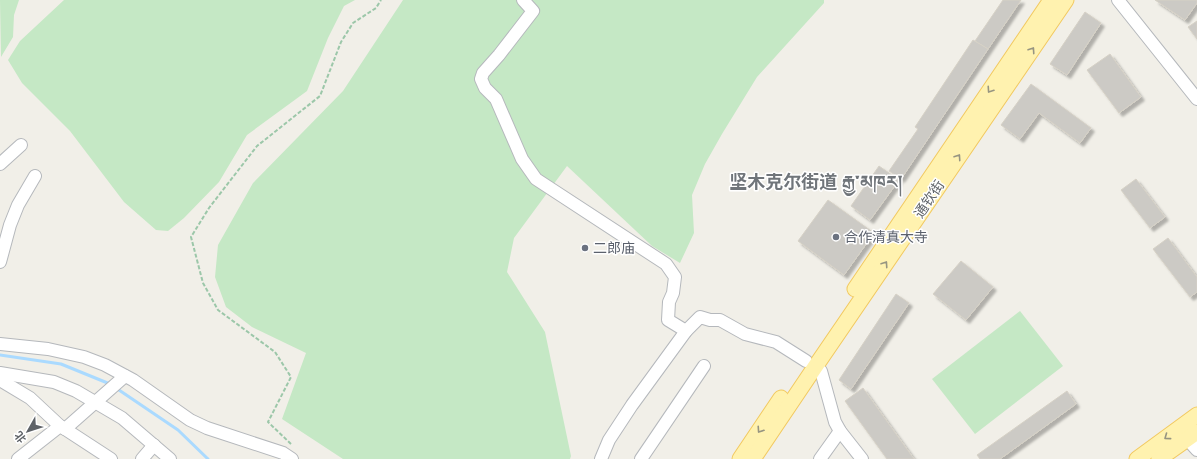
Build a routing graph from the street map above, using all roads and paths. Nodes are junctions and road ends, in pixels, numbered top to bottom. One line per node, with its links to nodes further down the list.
1 (381, 0): 24 (path)
2 (523, 0): 11 (street)
3 (1051, 0): 13 (main road, one-way to 13)
4 (1066, 0): 13 (main road, 通钦街, one-way to 4)
5 (1118, 0): 6 (street)
6 (1197, 99)
7 (21, 145): 8 (street)
8 (0, 164)
9 (35, 176): 10 (street)
10 (0, 262)
11 (686, 332): 13 (street); 30 (street)
12 (0, 344): 16 (street)
13 (810, 364): 21 (street); 32 (main road, one-way to 32); 33 (main road, 通钦街)
14 (704, 366): 31 (street)
15 (0, 373): 18 (street)
16 (124, 378): 18 (street); 29 (street)
17 (0, 380): 20 (street)
18 (99, 399): 20 (street); 23 (street)
19 (1197, 416): 36 (main road, one-way to 36)
20 (62, 427): 25 (street); 26 (street)
21 (840, 431): 34 (street); 35 (street)
22 (1194, 440): 37 (main road)
23 (154, 445): 27 (street); 28 (street)
24 (293, 446)
25 (18, 459)
26 (111, 459)
27 (142, 459)
28 (170, 459)
29 (292, 459)
30 (601, 459)
31 (641, 459)
32 (740, 459)
33 (753, 459)
34 (820, 459)
35 (862, 459)
36 (1137, 459)
37 (1159, 459)

